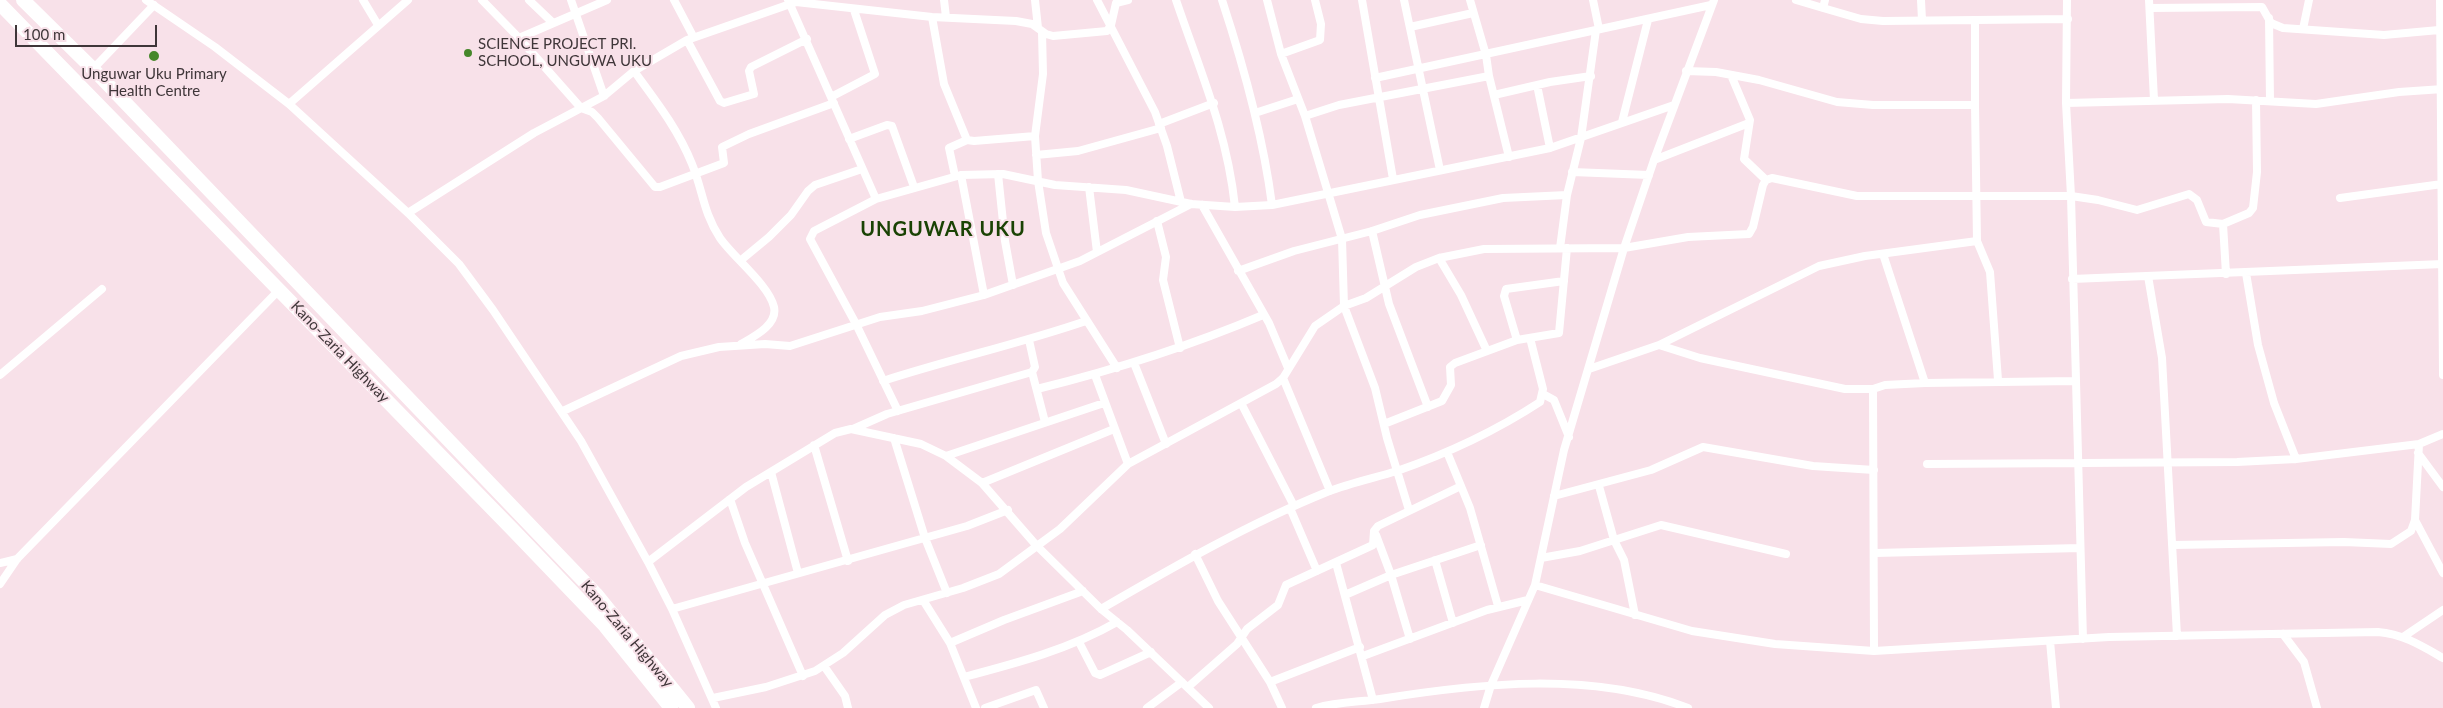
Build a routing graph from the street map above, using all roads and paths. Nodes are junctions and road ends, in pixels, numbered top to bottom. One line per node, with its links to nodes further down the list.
1 (23, 0): 58 (highway, Kano-Zaria Highway)
2 (146, 0): 33 (street)
3 (363, 0): 46 (street)
4 (408, 0): 46 (street)
5 (482, 0): 53 (street)
6 (529, 0): 45 (street)
7 (571, 0): 37 (street)
8 (607, 0): 37 (street)
9 (674, 0): 54 (street)
10 (944, 0): 40 (street)
11 (1035, 0): 50 (street)
12 (1098, 0): 47 (street)
13 (1128, 0): 29 (street)
14 (1176, 0): 77 (street)
15 (1222, 0): 83 (street)
16 (1267, 0): 56 (street)
17 (1315, 0): 56 (street)
18 (1362, 0): 65 (street)
19 (1404, 0): 48 (street)
20 (1470, 0): 36 (street)
21 (1593, 0): 51 (street)
22 (1796, 0): 34 (street)
23 (1825, 0): 34 (street)
24 (1920, 0): 43 (street)
25 (2067, 0): 41 (street)
26 (2309, 0): 49 (street)
27 (2440, 0): 52 (street)
28 (793, 1): 35 (street); 54 (street); 55 (street)
29 (1115, 2): 47 (street)
30 (1712, 3): 42 (street); 61 (street)
31 (0, 4): 143 (highway, Kano-Zaria Highway)
32 (2150, 4): 39 (street); 74 (street)
33 (154, 5): 58 (street); 79 (street)
34 (1823, 8): 43 (street)
35 (854, 10): 38 (street); 73 (street)
36 (1473, 13): 48 (street); 57 (street)
37 (576, 14): 45 (street); 70 (street)
38 (932, 17): 40 (street); 91 (street)
39 (2269, 17): 49 (street); 76 (street)
40 (946, 18): 50 (street)
41 (2068, 18): 44 (street); 78 (street)
42 (1648, 20): 51 (street); 85 (street)
43 (1922, 20): 44 (street)
44 (1975, 21): 81 (street)
45 (552, 22): 53 (street)
46 (378, 25): 79 (street)
47 (1111, 26): 50 (street); 87 (street)
48 (1410, 27): 59 (street)
49 (2303, 29): 52 (street)
50 (1040, 30): 88 (street)
51 (1598, 30): 57 (street); 64 (street)
52 (2439, 30): 67 (street)
53 (519, 38): 82 (street)
54 (690, 38): 55 (street); 60 (street)
55 (806, 39): 73 (street)
56 (1281, 54): 72 (street)
57 (1486, 55): 59 (street); 63 (street)
58 (93, 69): 269 (highway, Kano-Zaria Highway)
59 (1419, 69): 65 (street); 68 (street)
60 (634, 71): 70 (street); 100 (street)
61 (1686, 71): 62 (street); 80 (street)
62 (1730, 75): 81 (street); 86 (street)
63 (1489, 76): 68 (street); 69 (street)
64 (1591, 76): 66 (street); 89 (street)
65 (1375, 78): 71 (street)
66 (1537, 85): 69 (street); 92 (street)
67 (2441, 89): 76 (street); 106 (street)
68 (1423, 90): 71 (street); 97 (street)
69 (1494, 95): 94 (street)
70 (604, 96): 82 (street)
71 (1378, 97): 84 (street); 103 (street)
72 (1298, 99): 83 (street); 84 (street)
73 (833, 100): 90 (street); 100 (street)
74 (2154, 100): 75 (street); 78 (street)
75 (2256, 100): 76 (street); 122 (street)
76 (2270, 101)
77 (1214, 103): 87 (street); 119 (street)
78 (2066, 103): 112 (street)
79 (289, 104): 120 (street)
80 (1674, 105): 85 (street); 95 (street)
81 (1975, 105): 111 (street)
82 (581, 108): 100 (street); 120 (street)
83 (1255, 113): 117 (street)
84 (1305, 116): 109 (street)
85 (1622, 122): 89 (street)
86 (1750, 124): 95 (street); 104 (street)
87 (1160, 126): 93 (street); 115 (street)
88 (1036, 136): 91 (street); 93 (street)
89 (1581, 138): 92 (street); 98 (street)
90 (849, 139): 96 (street); 107 (street)
91 (967, 140): 101 (street)
92 (1550, 148): 94 (street)
93 (1036, 155): 105 (street)
94 (1510, 156): 97 (street)
95 (1654, 160): 102 (street)
96 (862, 169): 114 (street); 131 (street)
97 (1440, 170): 103 (street)
98 (1572, 172): 102 (street); 110 (street)
99 (998, 174): 101 (street); 105 (street); 140 (street)
100 (695, 175): 131 (street)
101 (958, 175): 107 (street); 144 (street)
102 (1649, 175): 127 (street)
103 (1393, 179): 109 (street)
104 (1766, 180): 111 (street); 127 (street)
105 (1038, 181): 108 (street); 133 (street)
106 (2442, 184): 113 (street); 132 (street)
107 (914, 187): 114 (street)
108 (1089, 187): 115 (street); 128 (street)
109 (1330, 194): 117 (street); 124 (street)
110 (1567, 195): 123 (street); 126 (street)
111 (1978, 196): 112 (street); 125 (street)
112 (2071, 196): 122 (street); 138 (street)
113 (2340, 198)
114 (876, 199): 148 (street)
115 (1181, 202): 116 (street)
116 (1191, 204): 118 (street); 121 (street)
117 (1272, 204): 119 (street)
118 (1202, 205): 119 (street); 134 (street)
119 (1236, 207)
120 (408, 213): 175 (street)
121 (1157, 221): 128 (street); 154 (street)
122 (2223, 224): 136 (street)
123 (1372, 231): 124 (street); 141 (street)
124 (1342, 239): 134 (street); 145 (street)
125 (1978, 241): 129 (street); 165 (street)
126 (1563, 248): 127 (street); 130 (street); 139 (street)
127 (1624, 248): 159 (street)
128 (1097, 252): 133 (street)
129 (1884, 254): 152 (street); 168 (street)
130 (1439, 258): 141 (street); 155 (street)
131 (740, 260): 153 (street)
132 (2442, 264): 135 (street); 163 (street)
133 (1056, 268): 140 (street); 147 (street)
134 (1238, 271): 146 (street)
135 (2246, 273): 136 (street); 190 (street)
136 (2226, 274): 137 (street)
137 (2148, 276): 138 (street); 191 (street)
138 (2072, 279): 167 (street)
139 (1564, 281): 149 (street); 151 (street)
140 (1013, 285): 144 (street)
141 (1385, 288): 145 (street); 174 (street)
142 (102, 289): 161 (street)
143 (279, 290): 220 (street); 268 (highway, Kano-Zaria Highway)
144 (984, 296): 148 (street)
145 (1344, 306): 158 (street); 178 (street)
146 (1264, 315): 154 (street); 158 (street)
147 (1086, 321): 150 (street); 157 (street)
148 (856, 324): 153 (street); 166 (street)
149 (1530, 338): 151 (street); 171 (street)
150 (1029, 340): 160 (street); 166 (street)
151 (1517, 340): 155 (street)
152 (1659, 345): 159 (street); 170 (street)
153 (738, 346): 175 (street)
154 (1180, 348): 156 (street)
155 (1487, 352): 174 (street)
156 (1134, 363): 157 (street); 184 (street)
157 (1117, 368): 162 (street)
158 (1288, 368): 164 (street)
159 (1589, 369): 182 (street)
160 (1032, 372): 169 (street); 176 (street)
161 (0, 375)
162 (1095, 375): 169 (street); 172 (street)
163 (2443, 375)
164 (1283, 378): 173 (street); 202 (street)
165 (1998, 380): 167 (street); 168 (street)
166 (883, 381): 176 (street)
167 (2075, 381): 192 (street)
168 (1925, 383): 170 (street)
169 (1036, 389): 177 (street)
170 (1873, 389): 195 (street)
171 (1543, 394): 182 (street); 187 (street)
172 (1104, 403): 177 (street); 179 (street)
173 (1241, 403): 184 (street); 205 (street)
174 (1428, 407): 178 (street)
175 (563, 411): 223 (street)
176 (898, 411): 180 (street)
177 (1045, 422): 189 (street)
178 (1384, 424): 196 (street)
179 (1114, 428): 193 (street); 198 (street)
180 (851, 429): 183 (street); 186 (street)
181 (2443, 434): 185 (street)
182 (1568, 437): 203 (street)
183 (894, 438): 189 (street); 210 (street)
184 (1166, 444): 193 (street)
185 (2419, 444): 188 (street); 190 (street)
186 (814, 445): 197 (street); 222 (street)
187 (1447, 452): 196 (street); 199 (street)
188 (2418, 453): 201 (street); 208 (street)
189 (946, 456): 198 (street)
190 (2296, 459): 191 (street)
191 (2168, 461): 192 (street); 212 (street)
192 (2077, 463): 194 (street); 215 (street)
193 (1128, 464): 213 (street)
194 (1927, 464)
195 (1874, 470): 200 (street); 216 (street)
196 (1396, 471): 202 (street); 207 (street)
197 (771, 472): 204 (street); 227 (street)
198 (982, 483): 206 (street)
199 (1461, 486): 207 (street); 214 (street)
200 (1599, 486): 203 (street); 211 (street)
201 (2443, 487)
202 (1330, 491): 205 (street)
203 (1554, 496): 219 (street)
204 (730, 499): 223 (street); 230 (street)
205 (1292, 507): 217 (street); 226 (street)
206 (1008, 510): 210 (street); 213 (street)
207 (1409, 510): 209 (street)
208 (2415, 520): 212 (street); 228 (street)
209 (1374, 531): 225 (street); 229 (street)
210 (926, 538): 222 (street); 234 (street)
211 (1614, 540): 218 (street); 219 (street); 242 (street)
212 (2172, 544): 247 (street)
213 (1036, 545): 233 (street); 234 (street)
214 (1481, 546): 221 (street); 238 (street)
215 (2080, 548): 216 (street); 250 (street)
216 (1875, 553): 255 (street)
217 (1194, 554): 240 (street); 246 (street)
218 (1786, 554)
219 (1541, 558): 232 (street)
220 (17, 559): 224 (street); 231 (street)
221 (1435, 560): 229 (street); 244 (street)
222 (848, 561): 227 (street)
223 (648, 562): 239 (street)
224 (0, 563)
225 (1336, 563): 226 (street); 235 (street)
226 (1317, 571): 246 (street)
227 (798, 573): 230 (street)
228 (2443, 573)
229 (1391, 575): 235 (street); 249 (street)
230 (764, 582): 239 (street); 260 (street)
231 (0, 584)
232 (1535, 585): 237 (street); 242 (street)
233 (1083, 591): 240 (street); 253 (street)
234 (947, 593): 236 (street)
235 (1345, 596): 254 (street)
236 (922, 600): 253 (street); 259 (street)
237 (1528, 600): 238 (street); 263 (street)
238 (1498, 606): 244 (street)
239 (672, 610): 265 (street)
240 (1102, 610): 243 (street)
241 (2443, 610): 248 (street)
242 (1635, 615): 255 (street)
243 (1117, 622): 252 (street); 256 (street)
244 (1453, 623): 249 (street)
245 (2283, 634): 247 (street); 248 (street); 283 (street)
246 (1242, 636): 262 (street); 264 (street)
247 (2176, 636): 250 (street)
248 (2403, 637): 258 (street)
249 (1410, 639): 257 (street)
250 (2083, 639): 251 (street)
251 (2050, 641): 255 (street); 282 (street)
252 (1079, 642): 256 (street); 261 (street)
253 (950, 643): 261 (street)
254 (1360, 647): 257 (street); 262 (street)
255 (1874, 651)
256 (1151, 652): 264 (street)
257 (1363, 656): 267 (street)
258 (2443, 658)
259 (824, 666): 260 (street); 271 (street)
260 (803, 676): 265 (street)
261 (964, 676): 272 (street)
262 (1270, 682): 277 (street)
263 (1491, 684): 266 (street); 267 (street); 279 (street)
264 (1185, 685): 275 (street); 276 (street)
265 (713, 698): 270 (street)
266 (1664, 698): 280 (street); 281 (street)
267 (1373, 700): 278 (street)
268 (671, 708)
269 (688, 708)
270 (716, 708)
271 (848, 708)
272 (976, 708)
273 (985, 708): 274 (street)
274 (1044, 708)
275 (1147, 708)
276 (1209, 708)
277 (1282, 708)
278 (1319, 708)
279 (1484, 708)
280 (1664, 708)
281 (1688, 708)
282 (2056, 708)
283 (2317, 708)

